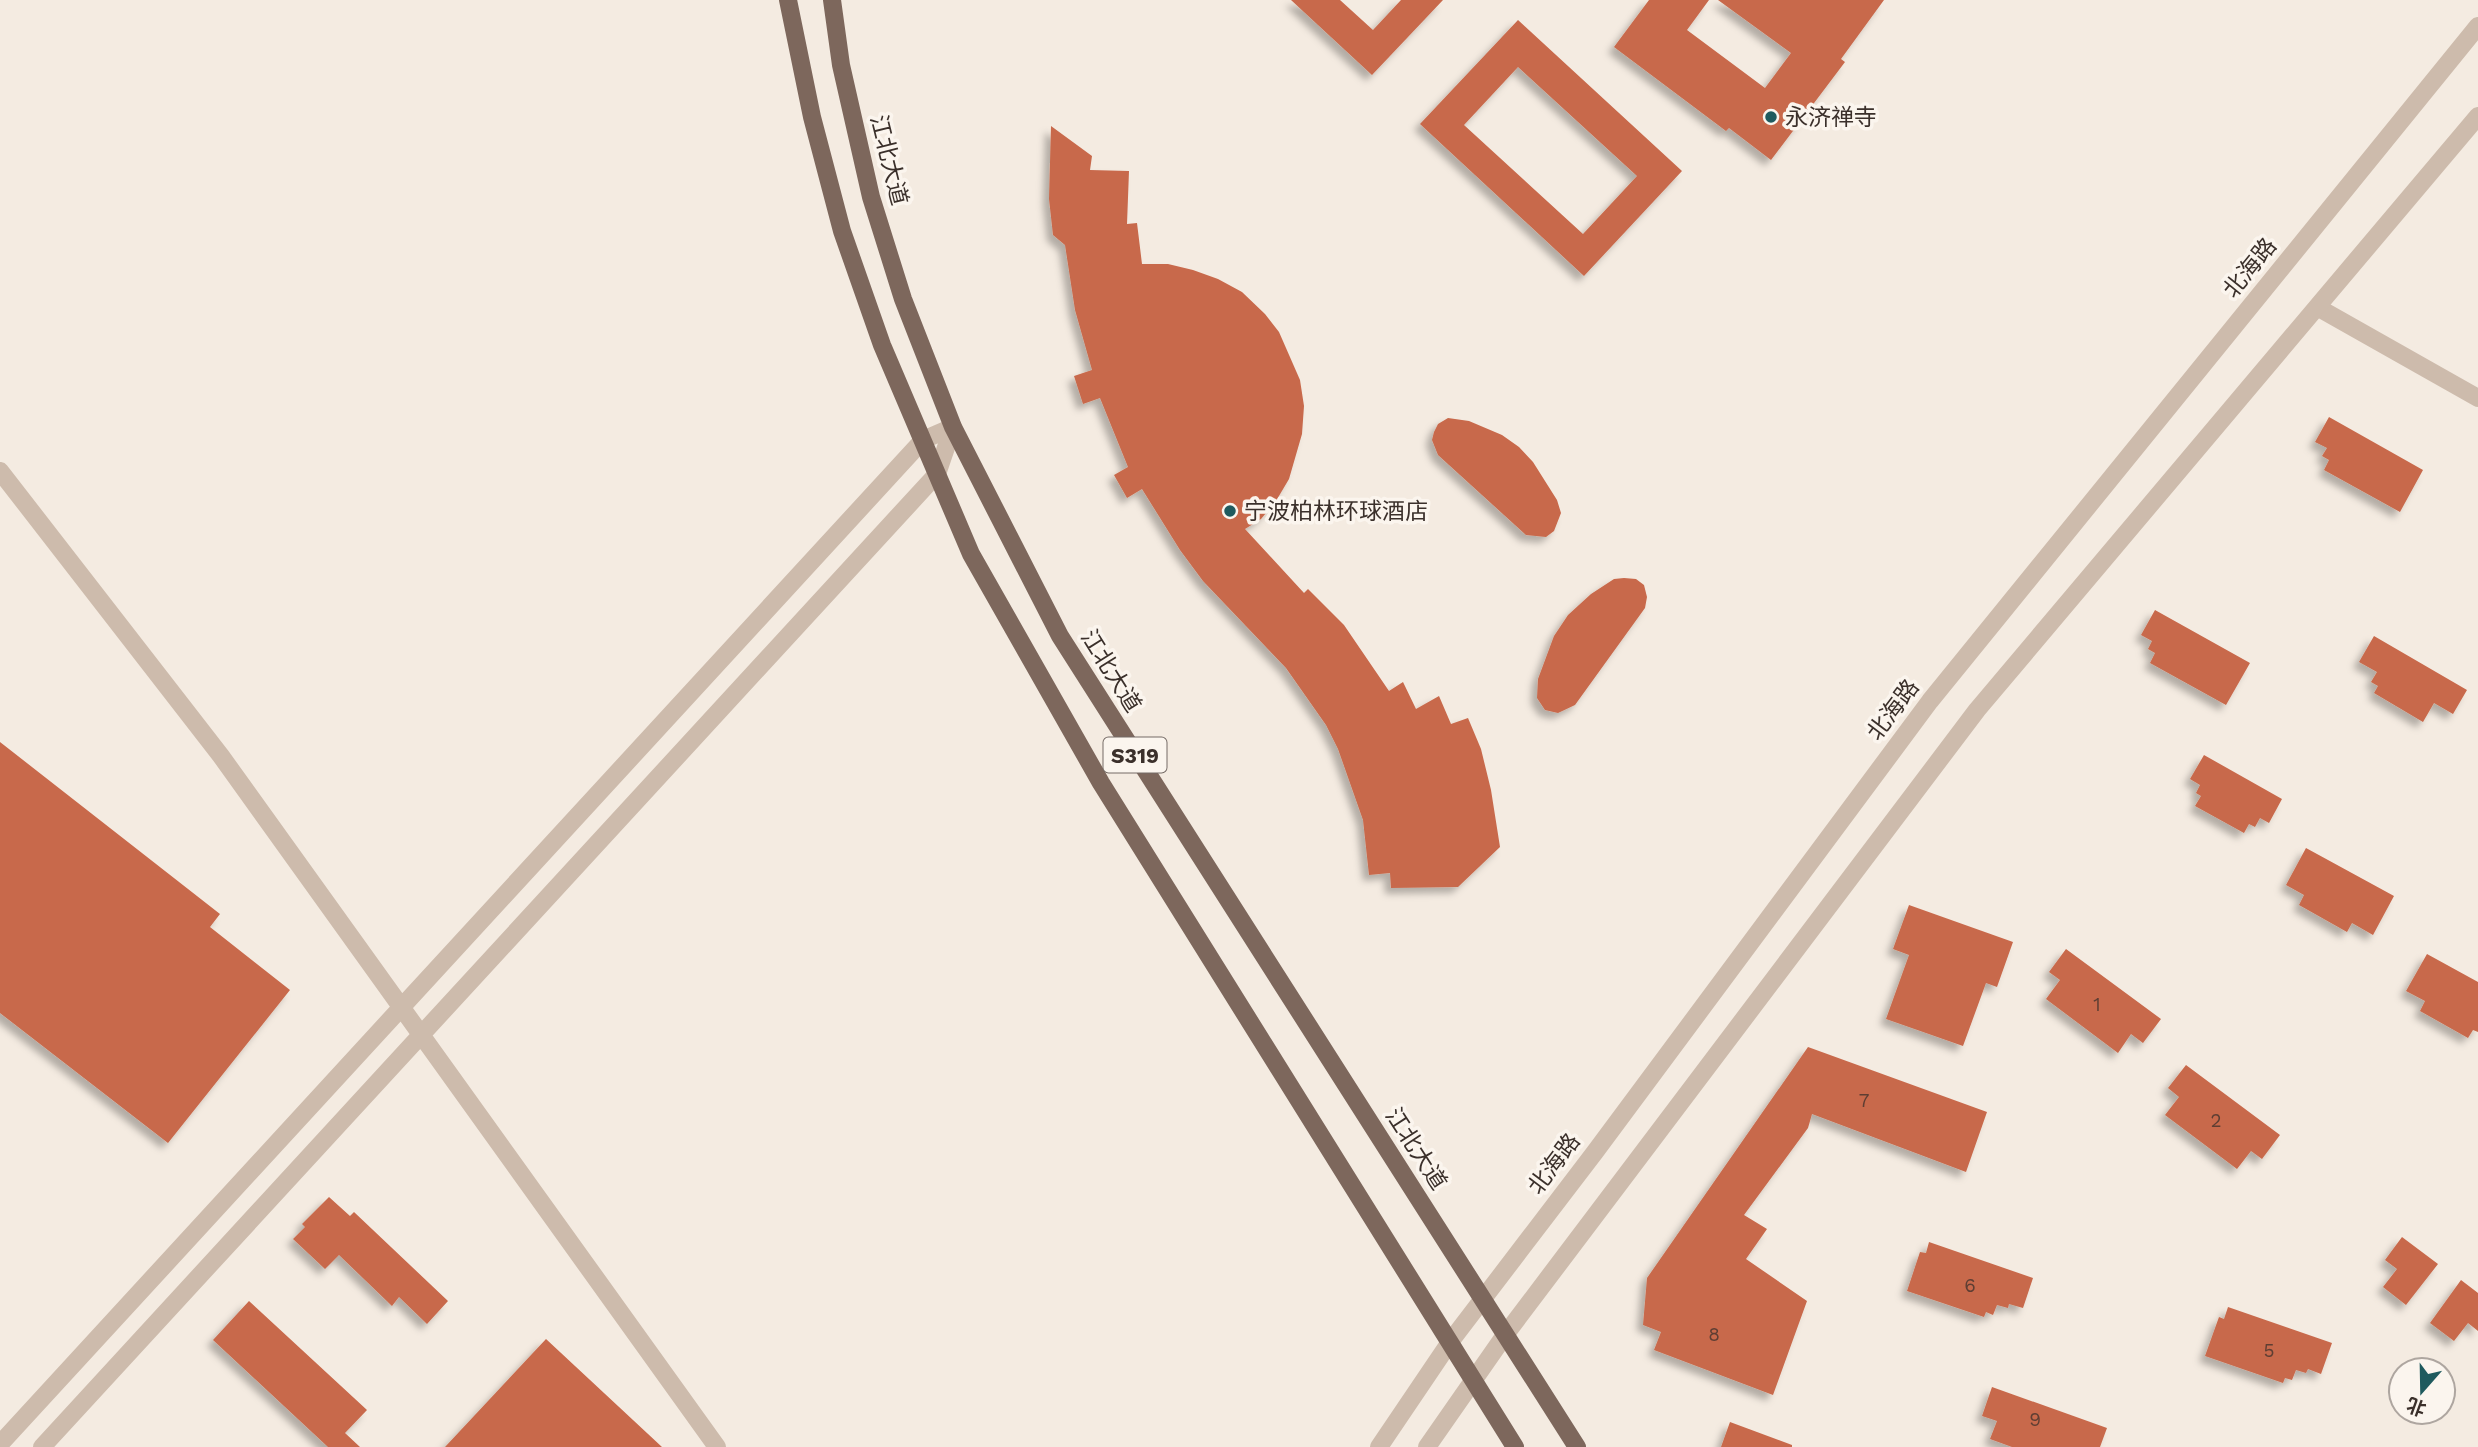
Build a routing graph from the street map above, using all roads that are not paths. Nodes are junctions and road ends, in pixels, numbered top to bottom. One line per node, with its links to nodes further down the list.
1 (789, 0): 8 (main road, S319)
2 (832, 0): 7 (main road, 江北大道 / S319)
3 (2478, 26): 13 (street, 北海路)
4 (2478, 116): 14 (street)
5 (2323, 311): 6 (street)
6 (2478, 398)
7 (953, 427): 8 (street); 10 (street); 13 (main road, 江北大道 / S319)
8 (923, 440): 10 (main road, S319); 11 (street)
9 (0, 471): 11 (street)
10 (937, 474): 12 (street); 15 (main road, S319)
11 (401, 1008): 12 (street); 17 (street)
12 (421, 1035): 18 (street); 19 (street)
13 (1482, 1299): 14 (main road, 江北大道 / S319); 15 (street, 北海路)
14 (1505, 1335): 16 (street); 23 (main road, 江北大道 / S319)
15 (1450, 1342): 16 (main road, S319); 20 (street, 北海路)
16 (1473, 1379): 21 (street); 22 (main road, S319)
17 (0, 1444)
18 (42, 1447)
19 (717, 1447)
20 (1379, 1447)
21 (1427, 1447)
22 (1515, 1447)
23 (1577, 1447)

